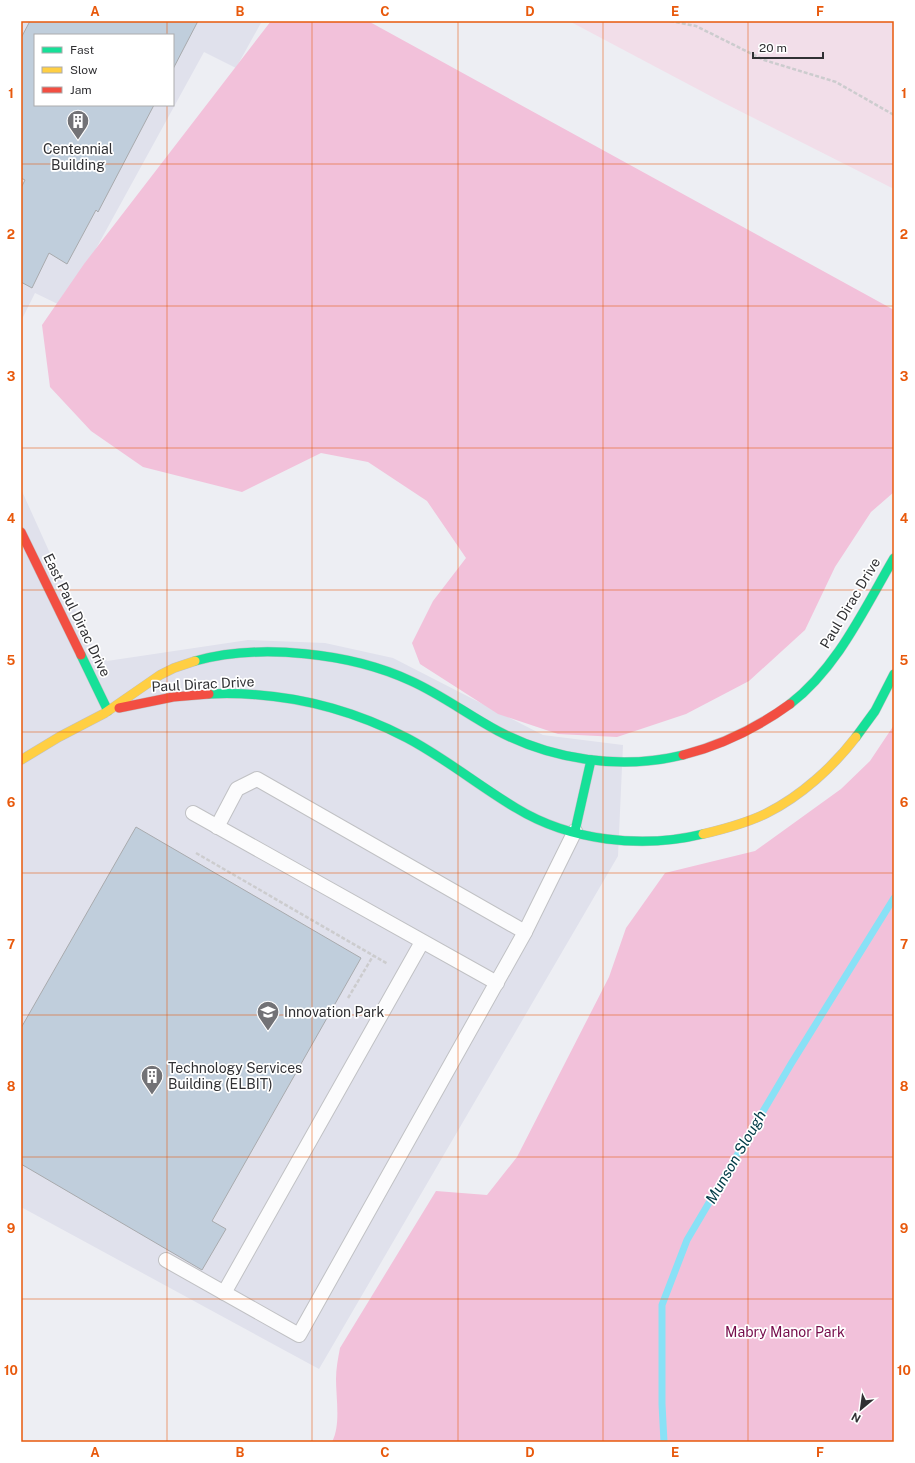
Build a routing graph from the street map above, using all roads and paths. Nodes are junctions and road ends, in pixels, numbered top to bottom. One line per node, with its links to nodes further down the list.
1 (670, 21): 2 (path)
2 (894, 115)
3 (21, 532): 6 (street, East Paul Dirac Drive)
4 (894, 558): 8 (street, Paul Dirac Drive)
5 (894, 674): 11 (street, Paul Dirac Drive)
6 (108, 711): 7 (street); 8 (street, Paul Dirac Drive); 11 (street, Paul Dirac Drive)
7 (21, 760)
8 (591, 760): 11 (street)
9 (193, 813): 10 (lane)
10 (217, 827): 13 (lane); 14 (lane)
11 (575, 832): 13 (lane)
12 (196, 853): 15 (path)
13 (525, 932): 17 (lane)
14 (422, 942): 16 (lane); 17 (lane)
15 (373, 956): 16 (path); 18 (path)
16 (404, 973): 20 (lane)
17 (497, 983): 20 (lane)
18 (348, 998)
19 (166, 1260): 20 (lane)
20 (224, 1293)

